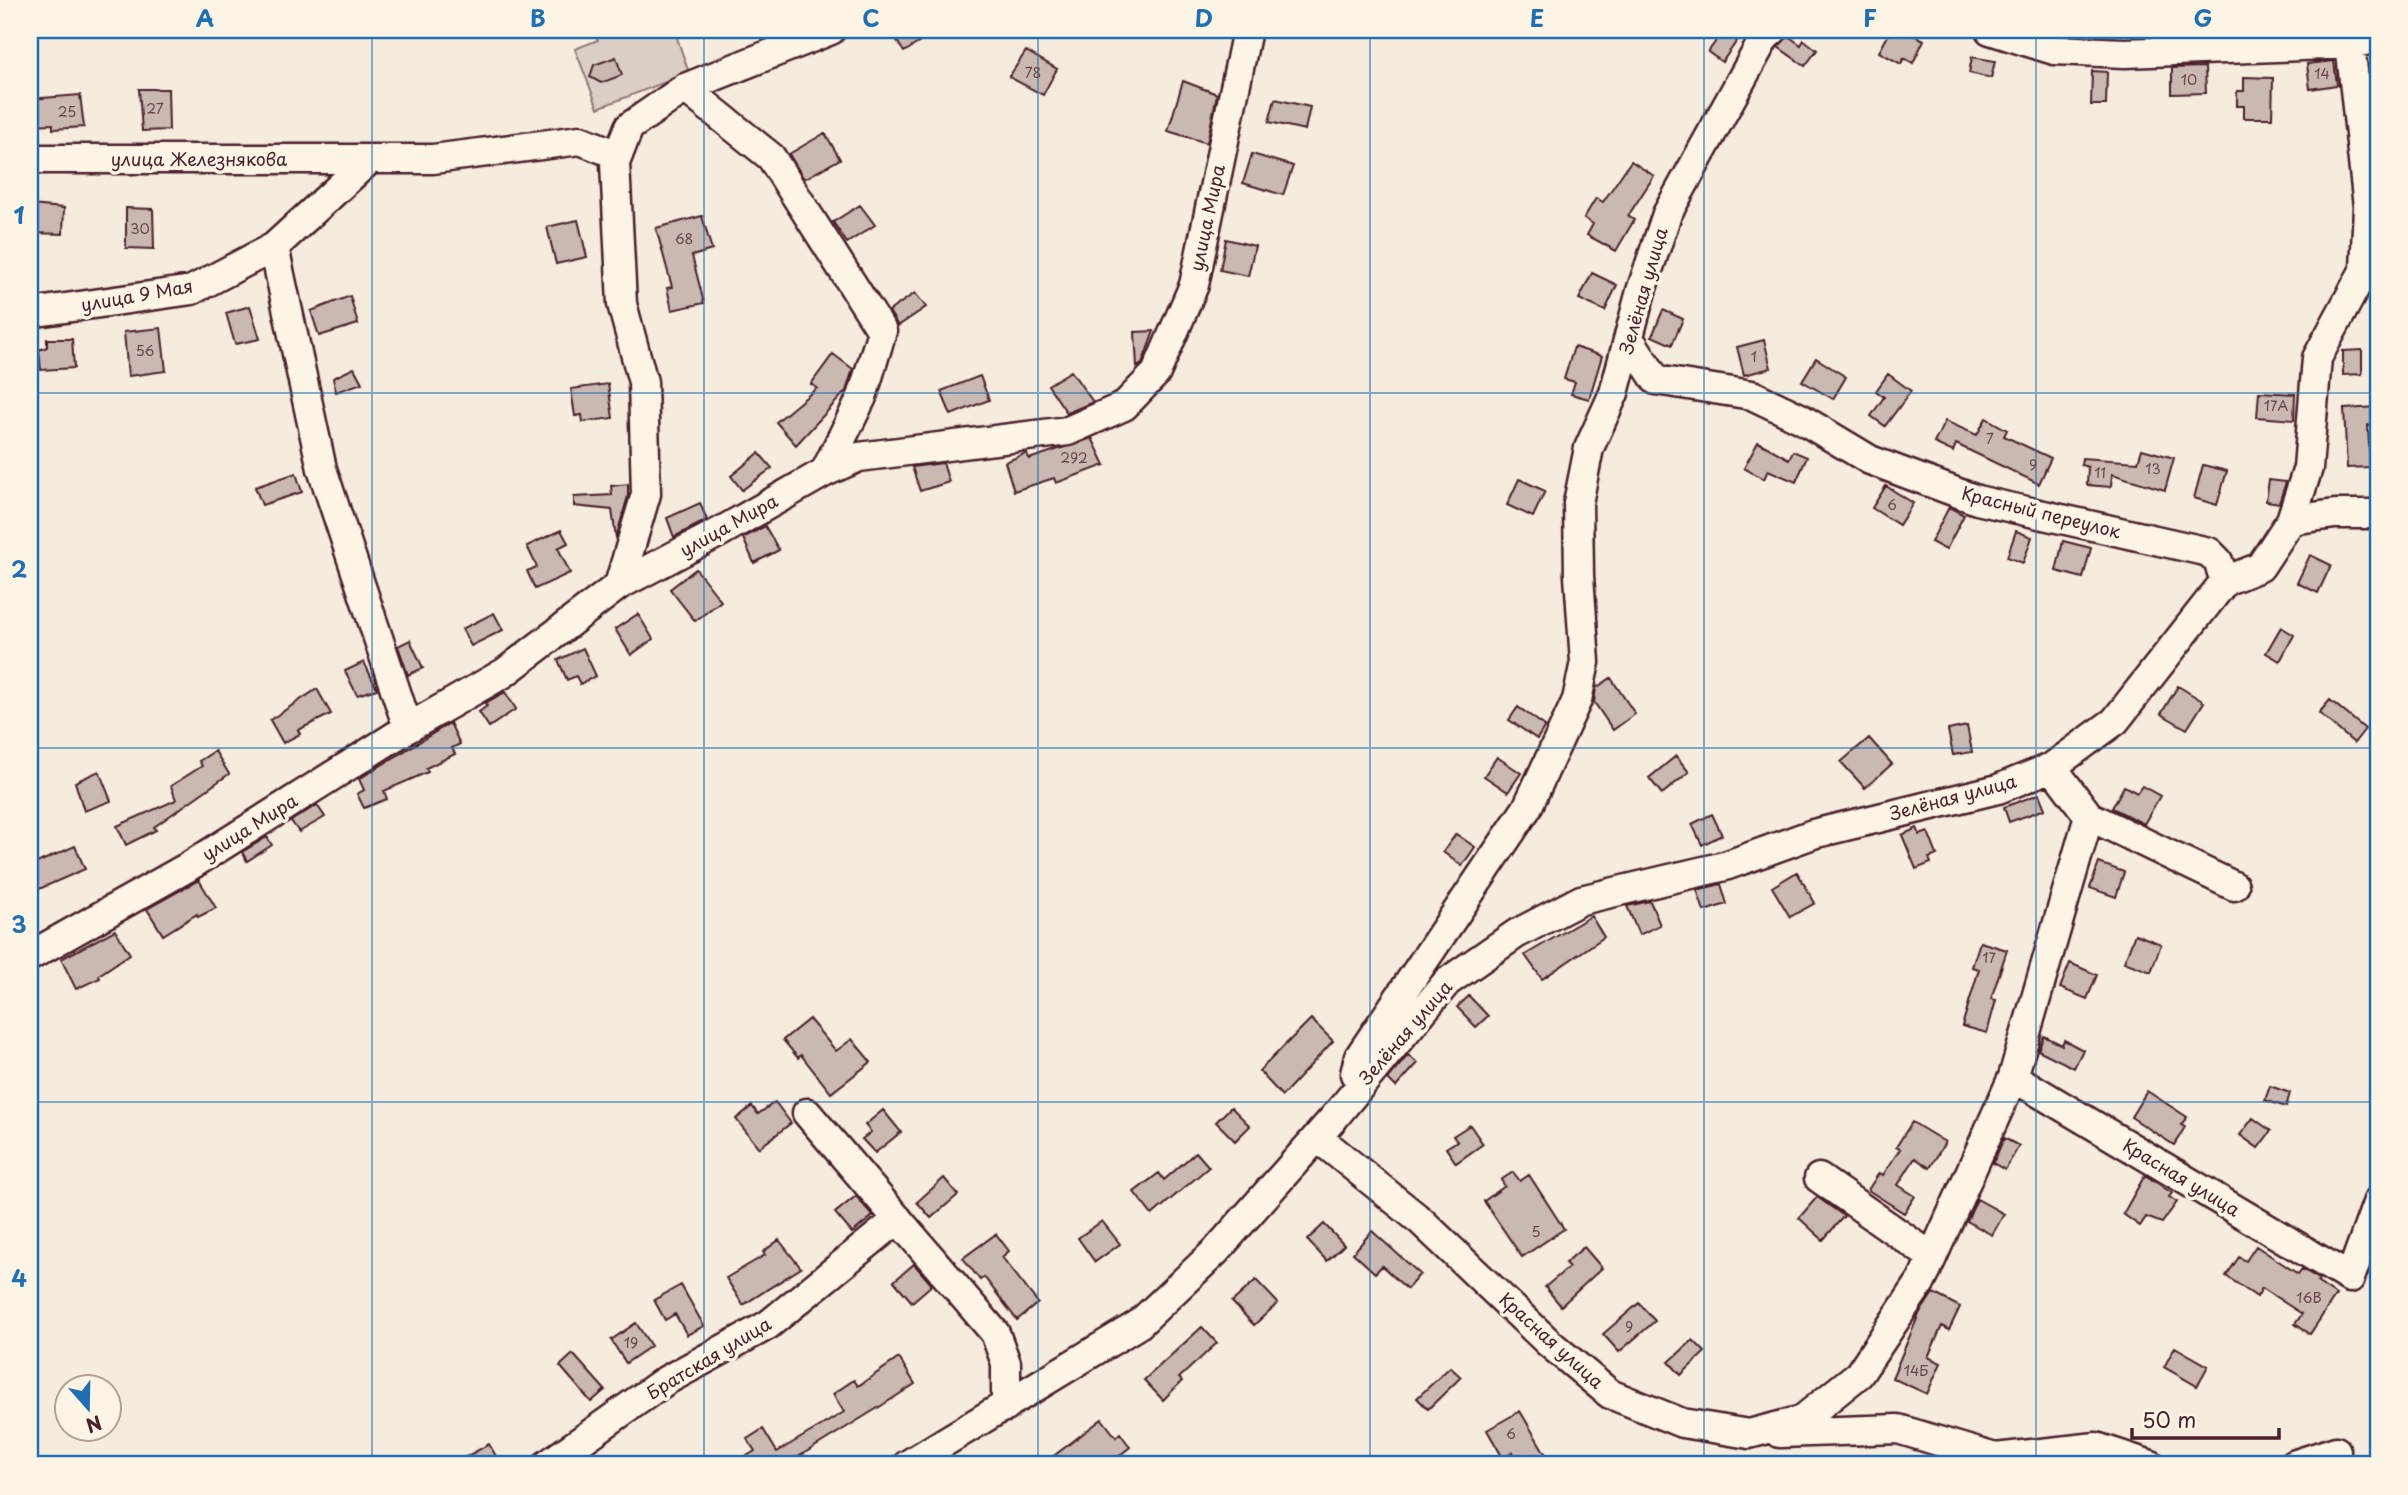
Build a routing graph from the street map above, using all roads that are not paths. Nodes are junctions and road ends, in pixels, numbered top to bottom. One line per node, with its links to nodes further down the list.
1 (831, 30): 6 (street)
2 (1247, 30): 15 (street, улица Мира)
3 (1773, 30): 12 (street, Зелёная улица)
4 (1990, 30): 5 (street)
5 (2365, 38): 17 (street)
6 (685, 88): 8 (street); 15 (street)
7 (30, 159): 9 (street, улица Железнякова)
8 (616, 159): 9 (street, улица Железнякова); 19 (street)
9 (369, 160): 10 (street, улица 9 Мая)
10 (274, 247): 11 (street, улица 9 Мая); 20 (street)
11 (30, 313)
12 (1630, 340): 13 (street); 14 (street, Зелёная улица)
13 (1656, 380): 14 (street); 18 (street, Красный переулок)
14 (1614, 393): 26 (street, Зелёная улица)
15 (825, 472): 19 (street, улица Мира)
16 (2378, 514): 17 (street)
17 (2291, 520): 18 (street)
18 (2225, 581): 21 (street, Зелёная улица)
19 (619, 585): 20 (street, улица Мира)
20 (408, 728): 24 (street, улица Мира)
21 (2052, 767): 22 (street); 26 (street, Зелёная улица)
22 (2089, 816): 23 (street); 25 (street, Красная улица)
23 (2234, 886)
24 (30, 956)
25 (2013, 1077): 30 (street, Красная улица); 32 (street, Красная улица)
26 (1350, 1097): 28 (street, Зелёная улица)
27 (807, 1113): 31 (street)
28 (1317, 1137): 33 (street, Зелёная улица); 34 (street, Красная улица)
29 (1819, 1178): 32 (street)
30 (2378, 1201)
31 (898, 1219): 33 (street); 37 (street, Братская улица)
32 (1932, 1257): 34 (street, Красная улица)
33 (1006, 1407): 36 (street, Зелёная улица)
34 (1749, 1434): 38 (street)
35 (2336, 1451): 39 (street)
36 (928, 1461)
37 (547, 1465)
38 (2151, 1465)
39 (2293, 1465)

